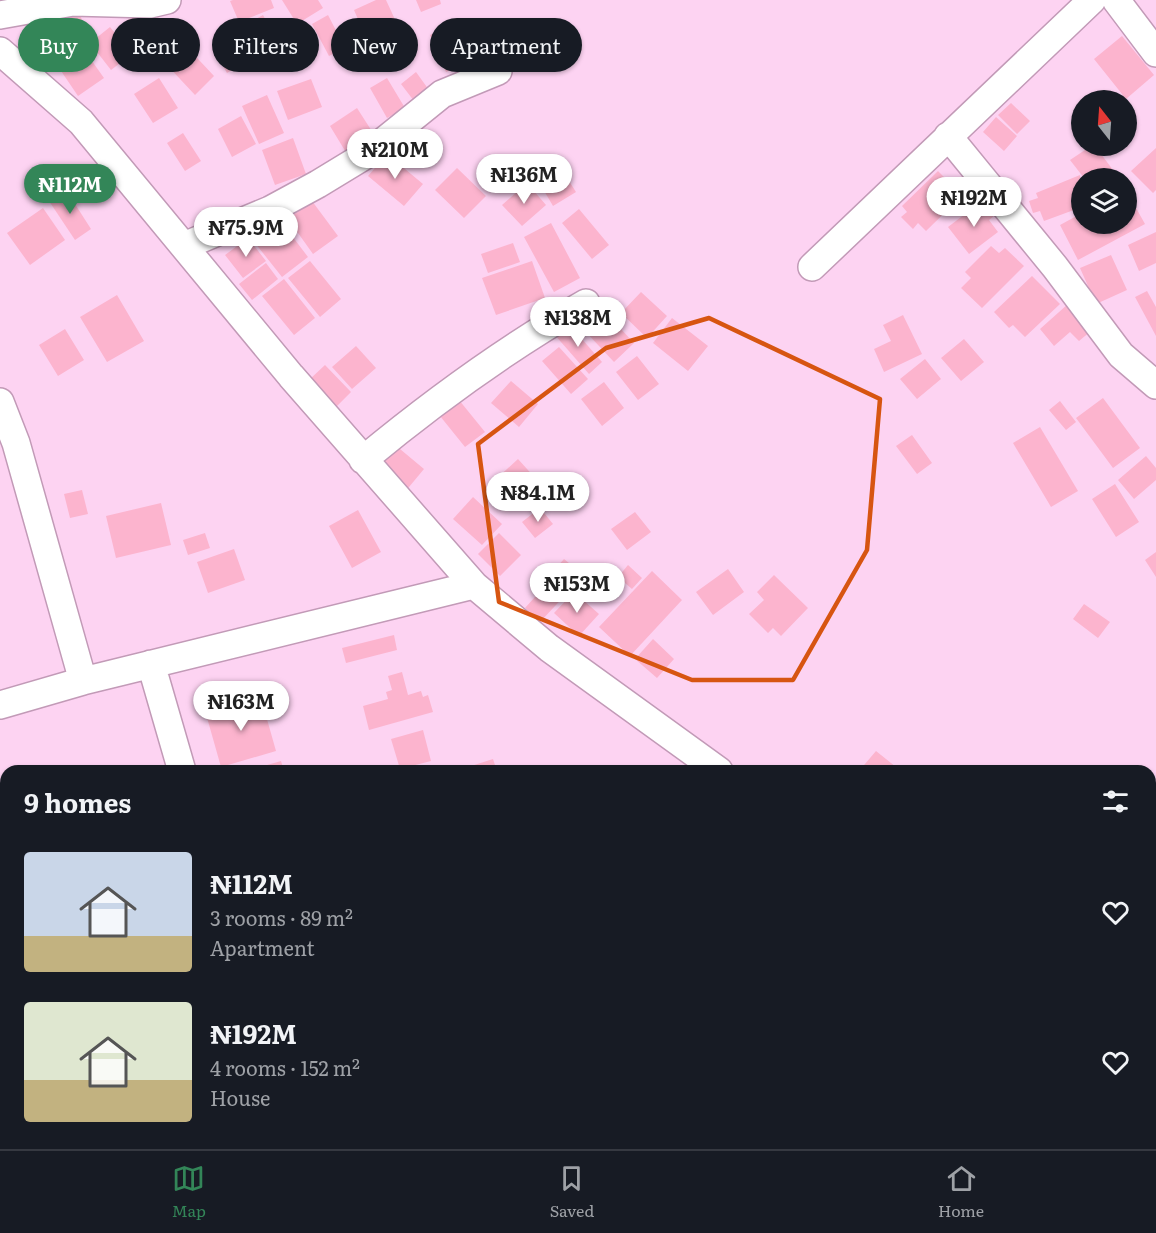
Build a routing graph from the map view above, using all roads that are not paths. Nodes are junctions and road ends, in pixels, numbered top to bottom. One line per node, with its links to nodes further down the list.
1 (167, 0): 4 (street)
2 (1092, 0): 8 (street)
3 (1116, 0): 6 (street)
4 (0, 15)
5 (0, 51): 9 (street)
6 (1156, 53)
7 (496, 72): 9 (street)
8 (948, 136): 10 (street); 12 (street)
9 (184, 246): 14 (street)
10 (812, 267)
11 (586, 303): 14 (street)
12 (1156, 385)
13 (0, 402): 17 (street)
14 (363, 460): 15 (street)
15 (474, 585): 16 (street); 20 (street)
16 (151, 664): 17 (street); 19 (street)
17 (83, 681): 18 (street)
18 (0, 705)
19 (180, 765)
20 (711, 765)

